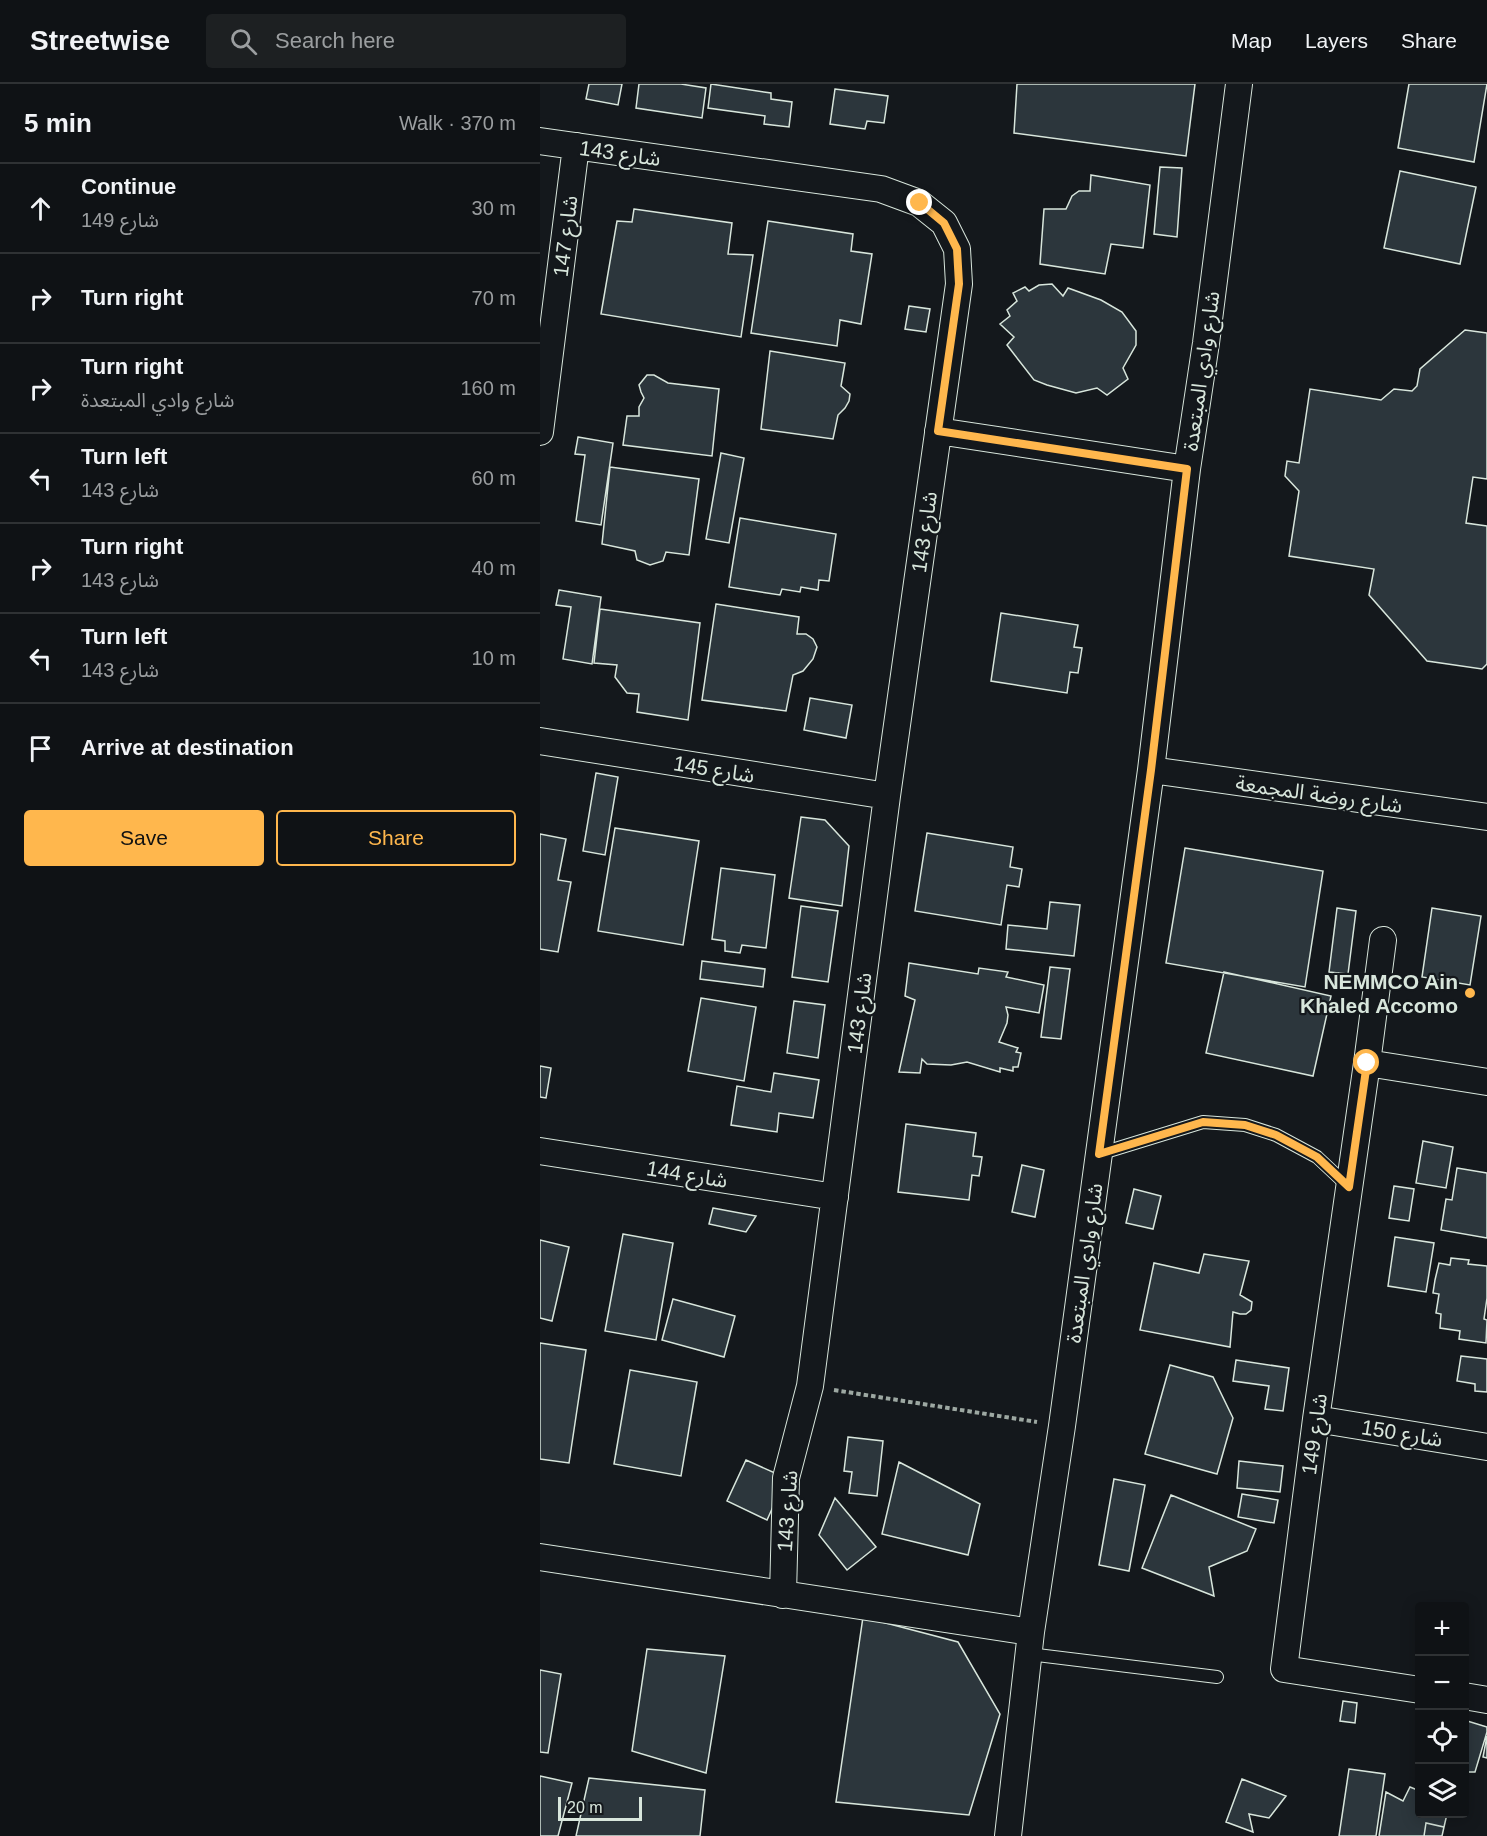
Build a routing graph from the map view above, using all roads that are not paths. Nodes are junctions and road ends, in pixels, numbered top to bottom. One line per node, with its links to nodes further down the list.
1 (1239, 84): 6 (street, شارع وادي المبتعدة)
2 (540, 141): 3 (street, شارع 143)
3 (576, 146): 4 (street, شارع 143); 5 (street, شارع 147)
4 (938, 431): 6 (street); 9 (street, شارع 143)
5 (540, 432)
6 (1187, 469): 8 (street, شارع وادي المبتعدة)
7 (540, 741): 9 (street, شارع 145)
8 (1151, 770): 10 (street, شارع روضة المجمعة); 15 (street, شارع وادي المبتعدة)
9 (887, 796): 17 (street, شارع 143)
10 (1487, 817)
11 (1383, 940): 12 (street, شارع 149)
12 (1367, 1063): 13 (street); 16 (street, شارع 149)
13 (1487, 1082)
14 (540, 1151): 17 (street, شارع 144)
15 (1099, 1154): 16 (lane); 22 (street, شارع وادي المبتعدة)
16 (1349, 1187): 18 (street, شارع 149)
17 (835, 1197): 21 (street, شارع 143)
18 (1316, 1419): 19 (street, شارع 150); 24 (street, شارع 149)
19 (1487, 1447)
20 (540, 1557): 21 (street)
21 (783, 1595): 22 (street)
22 (1030, 1643): 23 (lane); 27 (street, شارع وادي المبتعدة)
23 (1217, 1677)
24 (1415, 1688)
25 (1469, 1697): 26 (street)
26 (1487, 1700)
27 (1008, 1836)

